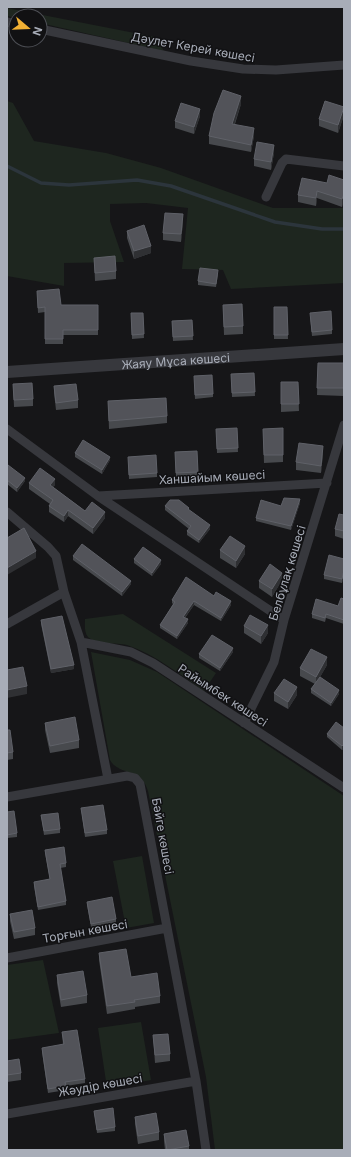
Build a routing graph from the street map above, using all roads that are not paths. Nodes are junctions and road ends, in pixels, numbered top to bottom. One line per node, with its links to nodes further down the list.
1 (48, 31): 2 (street, Дәулет Керей көшесі)
2 (344, 65)
3 (344, 166): 4 (street)
4 (266, 197)
5 (344, 349): 6 (street, Жаяу Мұса көшесі)
6 (7, 372)
7 (344, 425): 9 (street, Белбұлақ көшесі)
8 (7, 429): 10 (street)
9 (327, 483): 10 (street, Ханшайым көшесі); 13 (street, Белбұлақ көшесі)
10 (98, 496): 13 (street)
11 (7, 512): 12 (street)
12 (64, 592): 14 (street); 15 (street)
13 (284, 620): 16 (street, Белбұлақ көшесі)
14 (7, 624)
15 (81, 642): 16 (street, Райымбек көшесі); 17 (street)
16 (244, 723): 18 (street, Райымбек көшесі)
17 (108, 779): 19 (street, Бәйге көшесі); 20 (street, Бәйге көшесі)
18 (344, 788)
19 (7, 798)
20 (167, 928): 21 (street, Торғын көшесі); 22 (street, Бәйге көшесі)
21 (7, 958)
22 (196, 1080): 23 (street, Жәудір көшесі); 24 (street, Бәйге көшесі)
23 (7, 1114)
24 (206, 1150)

